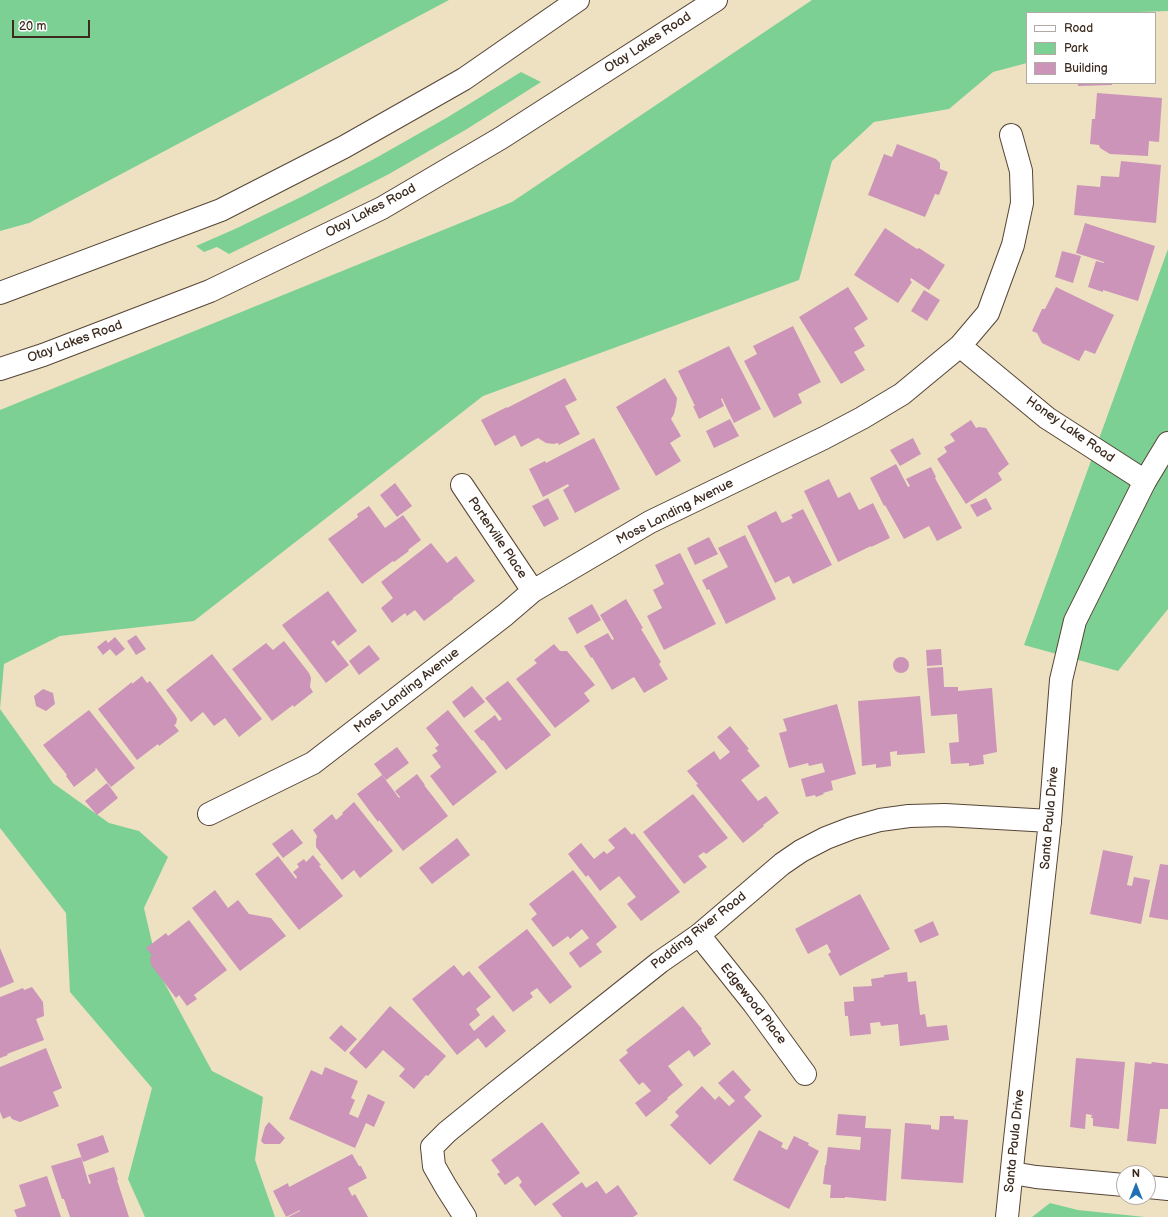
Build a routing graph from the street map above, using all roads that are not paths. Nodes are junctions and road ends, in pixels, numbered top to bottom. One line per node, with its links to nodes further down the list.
1 (578, 0): 4 (street)
2 (716, 0): 6 (street, Otay Lakes Road)
3 (1011, 135): 5 (street, Moss Landing Avenue)
4 (0, 293)
5 (960, 346): 8 (street, Honey Lake Road); 10 (street, Moss Landing Avenue)
6 (0, 369)
7 (1168, 443): 8 (street, Santa Paula Drive)
8 (1145, 481): 12 (street, Santa Paula Drive)
9 (462, 485): 10 (street, Porterville Place)
10 (533, 591): 11 (street, Moss Landing Avenue)
11 (209, 814)
12 (1050, 821): 13 (street, Padding River Road); 15 (street, Santa Paula Drive)
13 (699, 935): 14 (street, Edgewood Place); 19 (street, Padding River Road)
14 (805, 1074)
15 (1012, 1173): 16 (street); 20 (street, Santa Paula Drive)
16 (1116, 1184)
17 (1156, 1187): 18 (street)
18 (1168, 1188)
19 (465, 1217)
20 (1008, 1217)

